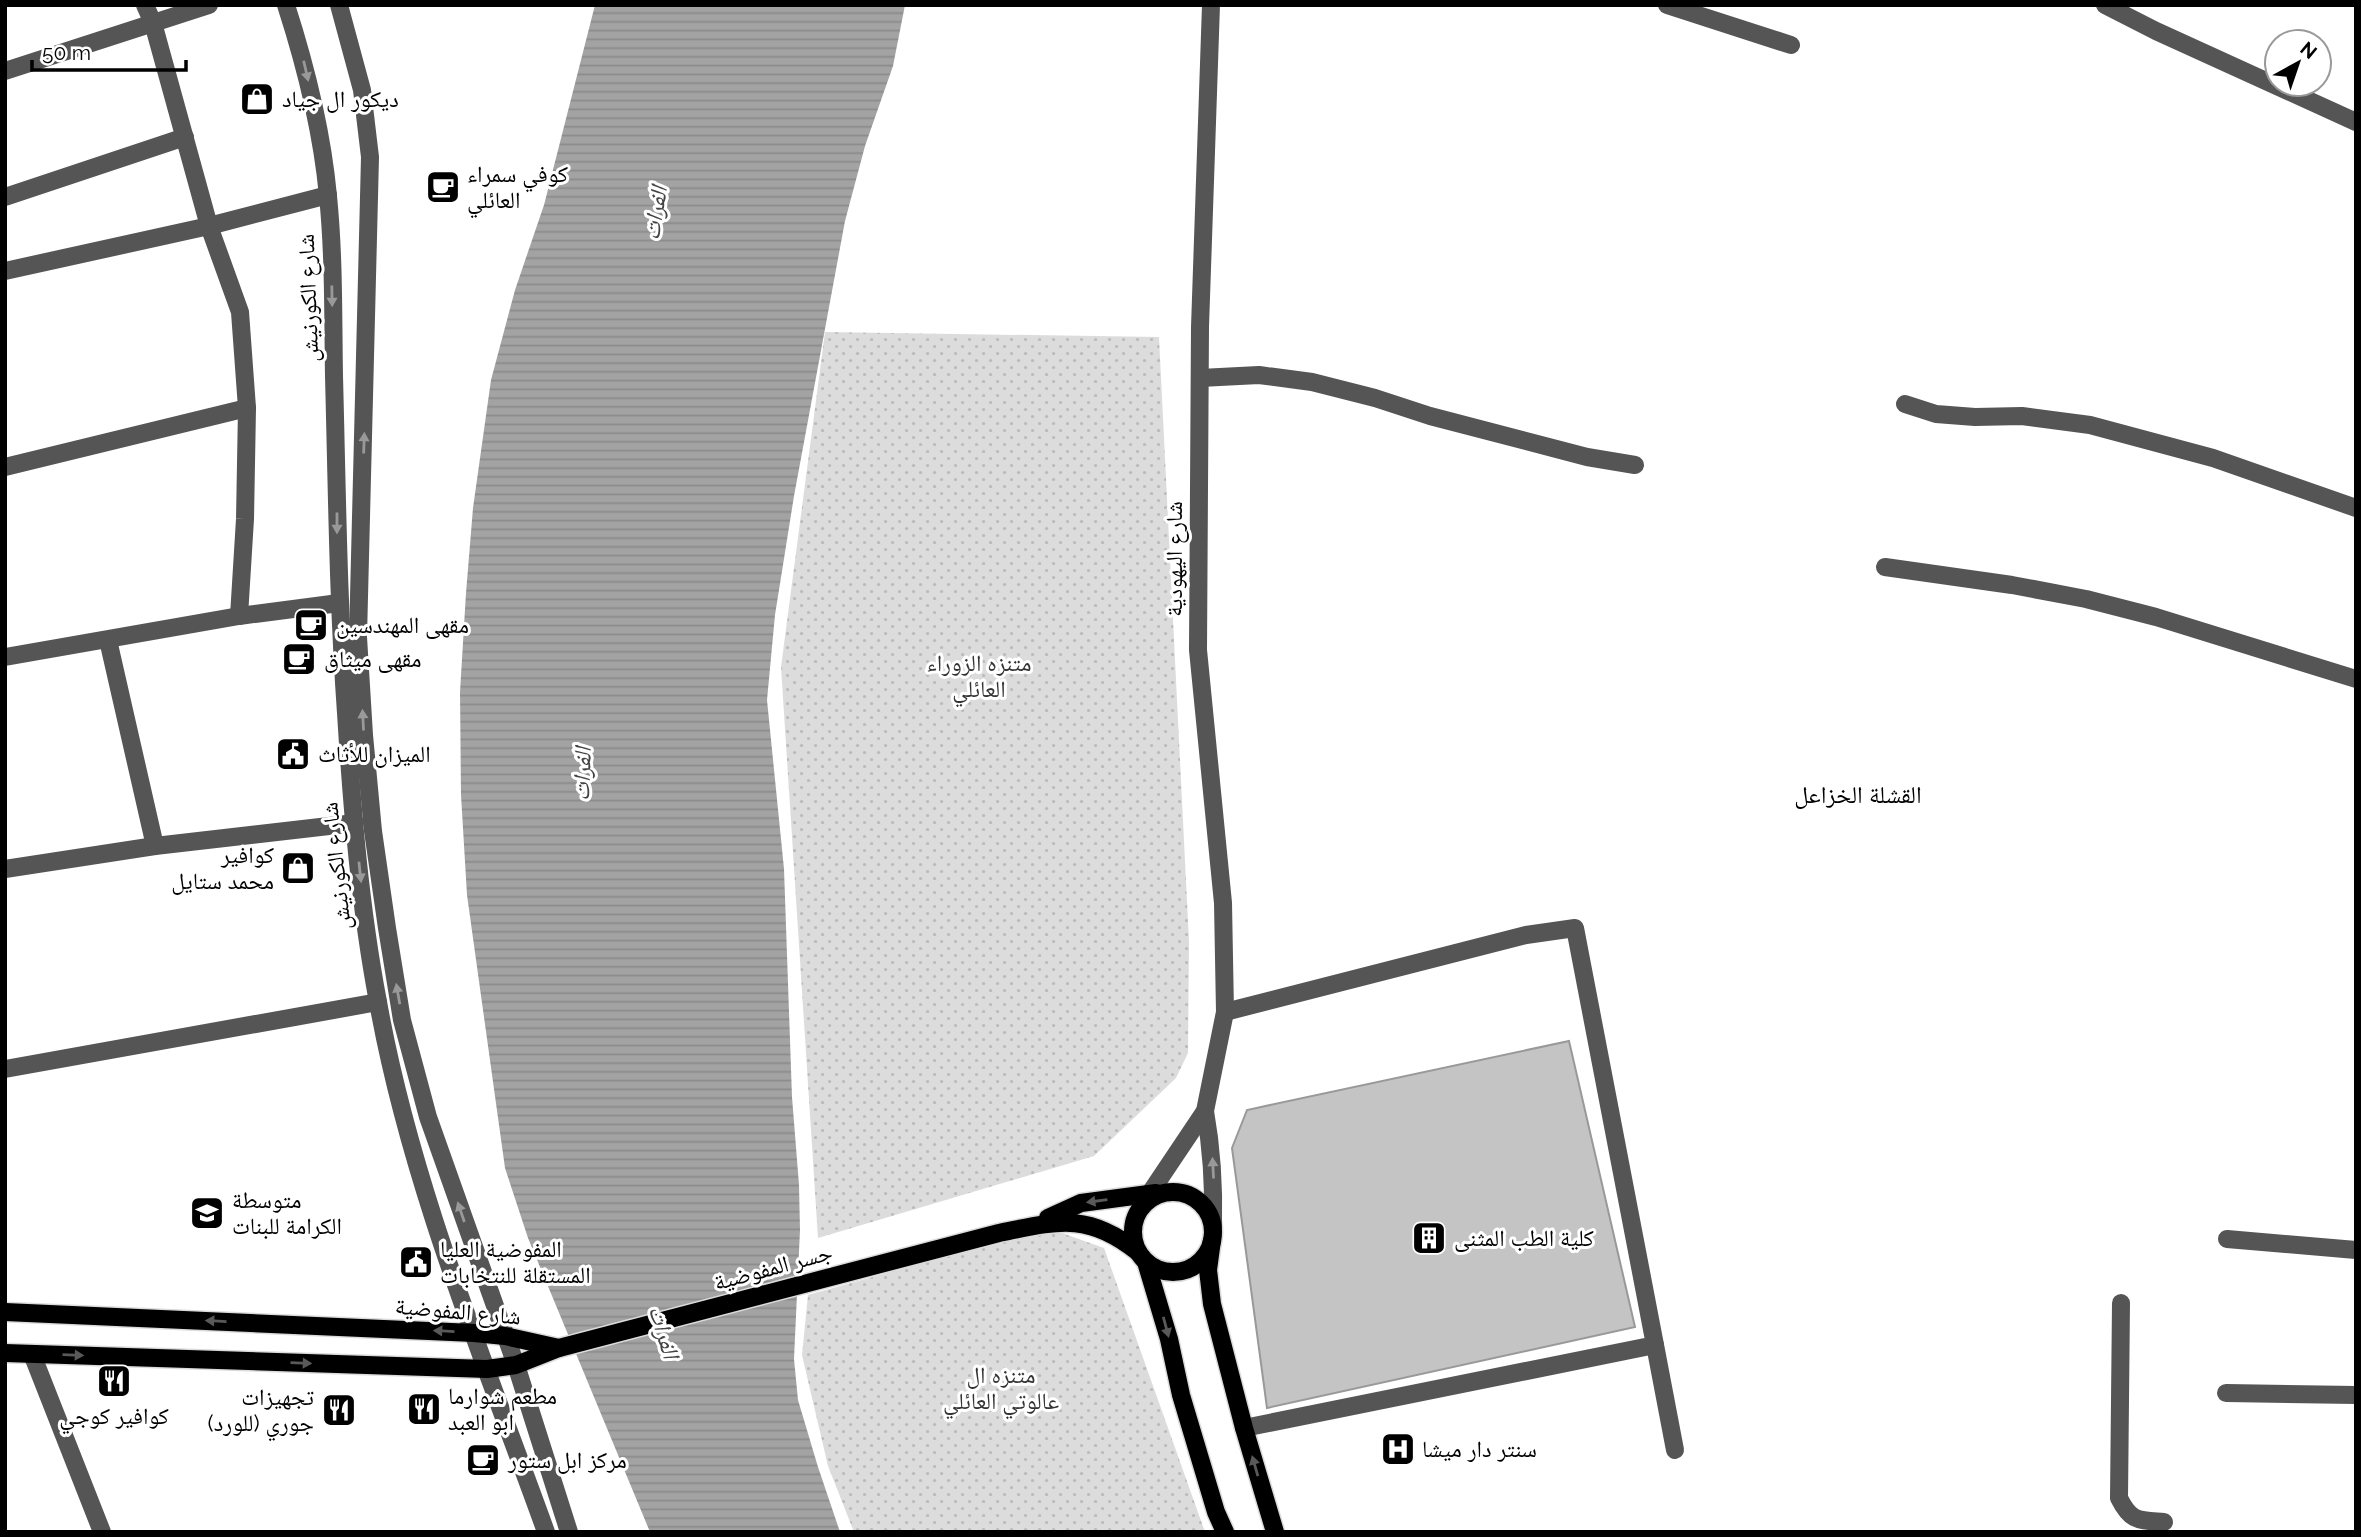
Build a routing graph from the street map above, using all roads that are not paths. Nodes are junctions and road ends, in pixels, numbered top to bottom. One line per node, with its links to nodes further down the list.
1 (145, 5): 8 (street)
2 (209, 5): 8 (street)
3 (286, 5): 13 (street, شارع الكورنيش, one-way to 13)
4 (339, 5): 20 (street, شارع الكورنيش)
5 (1211, 5): 17 (street, شارع اليهودية)
6 (1667, 5): 9 (street)
7 (2105, 5): 11 (street)
8 (153, 23): 10 (street); 12 (street)
9 (1791, 46)
10 (5, 71)
11 (2356, 122)
12 (185, 137): 14 (street); 15 (street)
13 (328, 195): 15 (street); 21 (street, شارع الكورنيش, one-way to 21)
14 (5, 197)
15 (209, 226): 16 (street); 19 (street)
16 (5, 271)
17 (1200, 378): 22 (street); 35 (street, شارع اليهودية)
18 (1905, 404): 24 (street)
19 (247, 408): 23 (street); 27 (street)
20 (365, 417): 21 (street); 47 (street, شارع الكورنيش, one-way to 20)
21 (335, 418): 26 (street, شارع الكورنيش, one-way to 26)
22 (1635, 465)
23 (5, 467)
24 (2356, 508)
25 (1885, 567): 30 (street)
26 (339, 603): 27 (street); 31 (street, شارع الكورنيش)
27 (239, 616): 28 (street)
28 (108, 640): 29 (street); 32 (street)
29 (5, 657)
30 (2356, 679)
31 (355, 823): 32 (street); 34 (street, شارع الكورنيش, one-way to 34)
32 (155, 846): 33 (street)
33 (6, 867)
34 (378, 1002): 36 (street); 46 (street, شارع الكورنيش)
35 (1225, 1012): 37 (street, شارع اليهودية); 48 (street)
36 (5, 1069)
37 (1205, 1111): 38 (street); 40 (street, one-way to 37)
38 (1152, 1197): 39 (main road, one-way to 39); 40 (main road); 43 (main road)
39 (1029, 1227): 43 (main road); 49 (main road, جسر المفوضية)
40 (1212, 1233): 43 (main road); 56 (main road)
41 (2227, 1239): 42 (street)
42 (2356, 1250)
43 (1142, 1257): 62 (main road, one-way to 62)
44 (2121, 1303): 58 (street)
45 (7, 1308): 46 (main road, شارع المفوضية, one-way to 45)
46 (474, 1333): 47 (main road, شارع المفوضية); 53 (street, شارع الكورنيش)
47 (505, 1336): 49 (main road, شارع المفوضية); 52 (street, شارع الكورنيش)
48 (1656, 1345): 56 (street); 57 (street)
49 (559, 1348): 52 (main road, شارع المفوضية)
50 (5, 1353): 51 (main road, شارع المفوضية)
51 (32, 1354): 53 (main road, شارع المفوضية, one-way to 53); 59 (street)
52 (516, 1365): 53 (main road, شارع المفوضية); 61 (street, شارع الكورنيش)
53 (487, 1369): 60 (street, شارع الكورنيش)
54 (2226, 1393): 55 (street)
55 (2356, 1395)
56 (1244, 1428): 63 (main road, one-way to 56)
57 (1675, 1450)
58 (2164, 1522)
59 (102, 1532)
60 (545, 1532)
61 (569, 1532)
62 (1225, 1532)
63 (1275, 1532)

